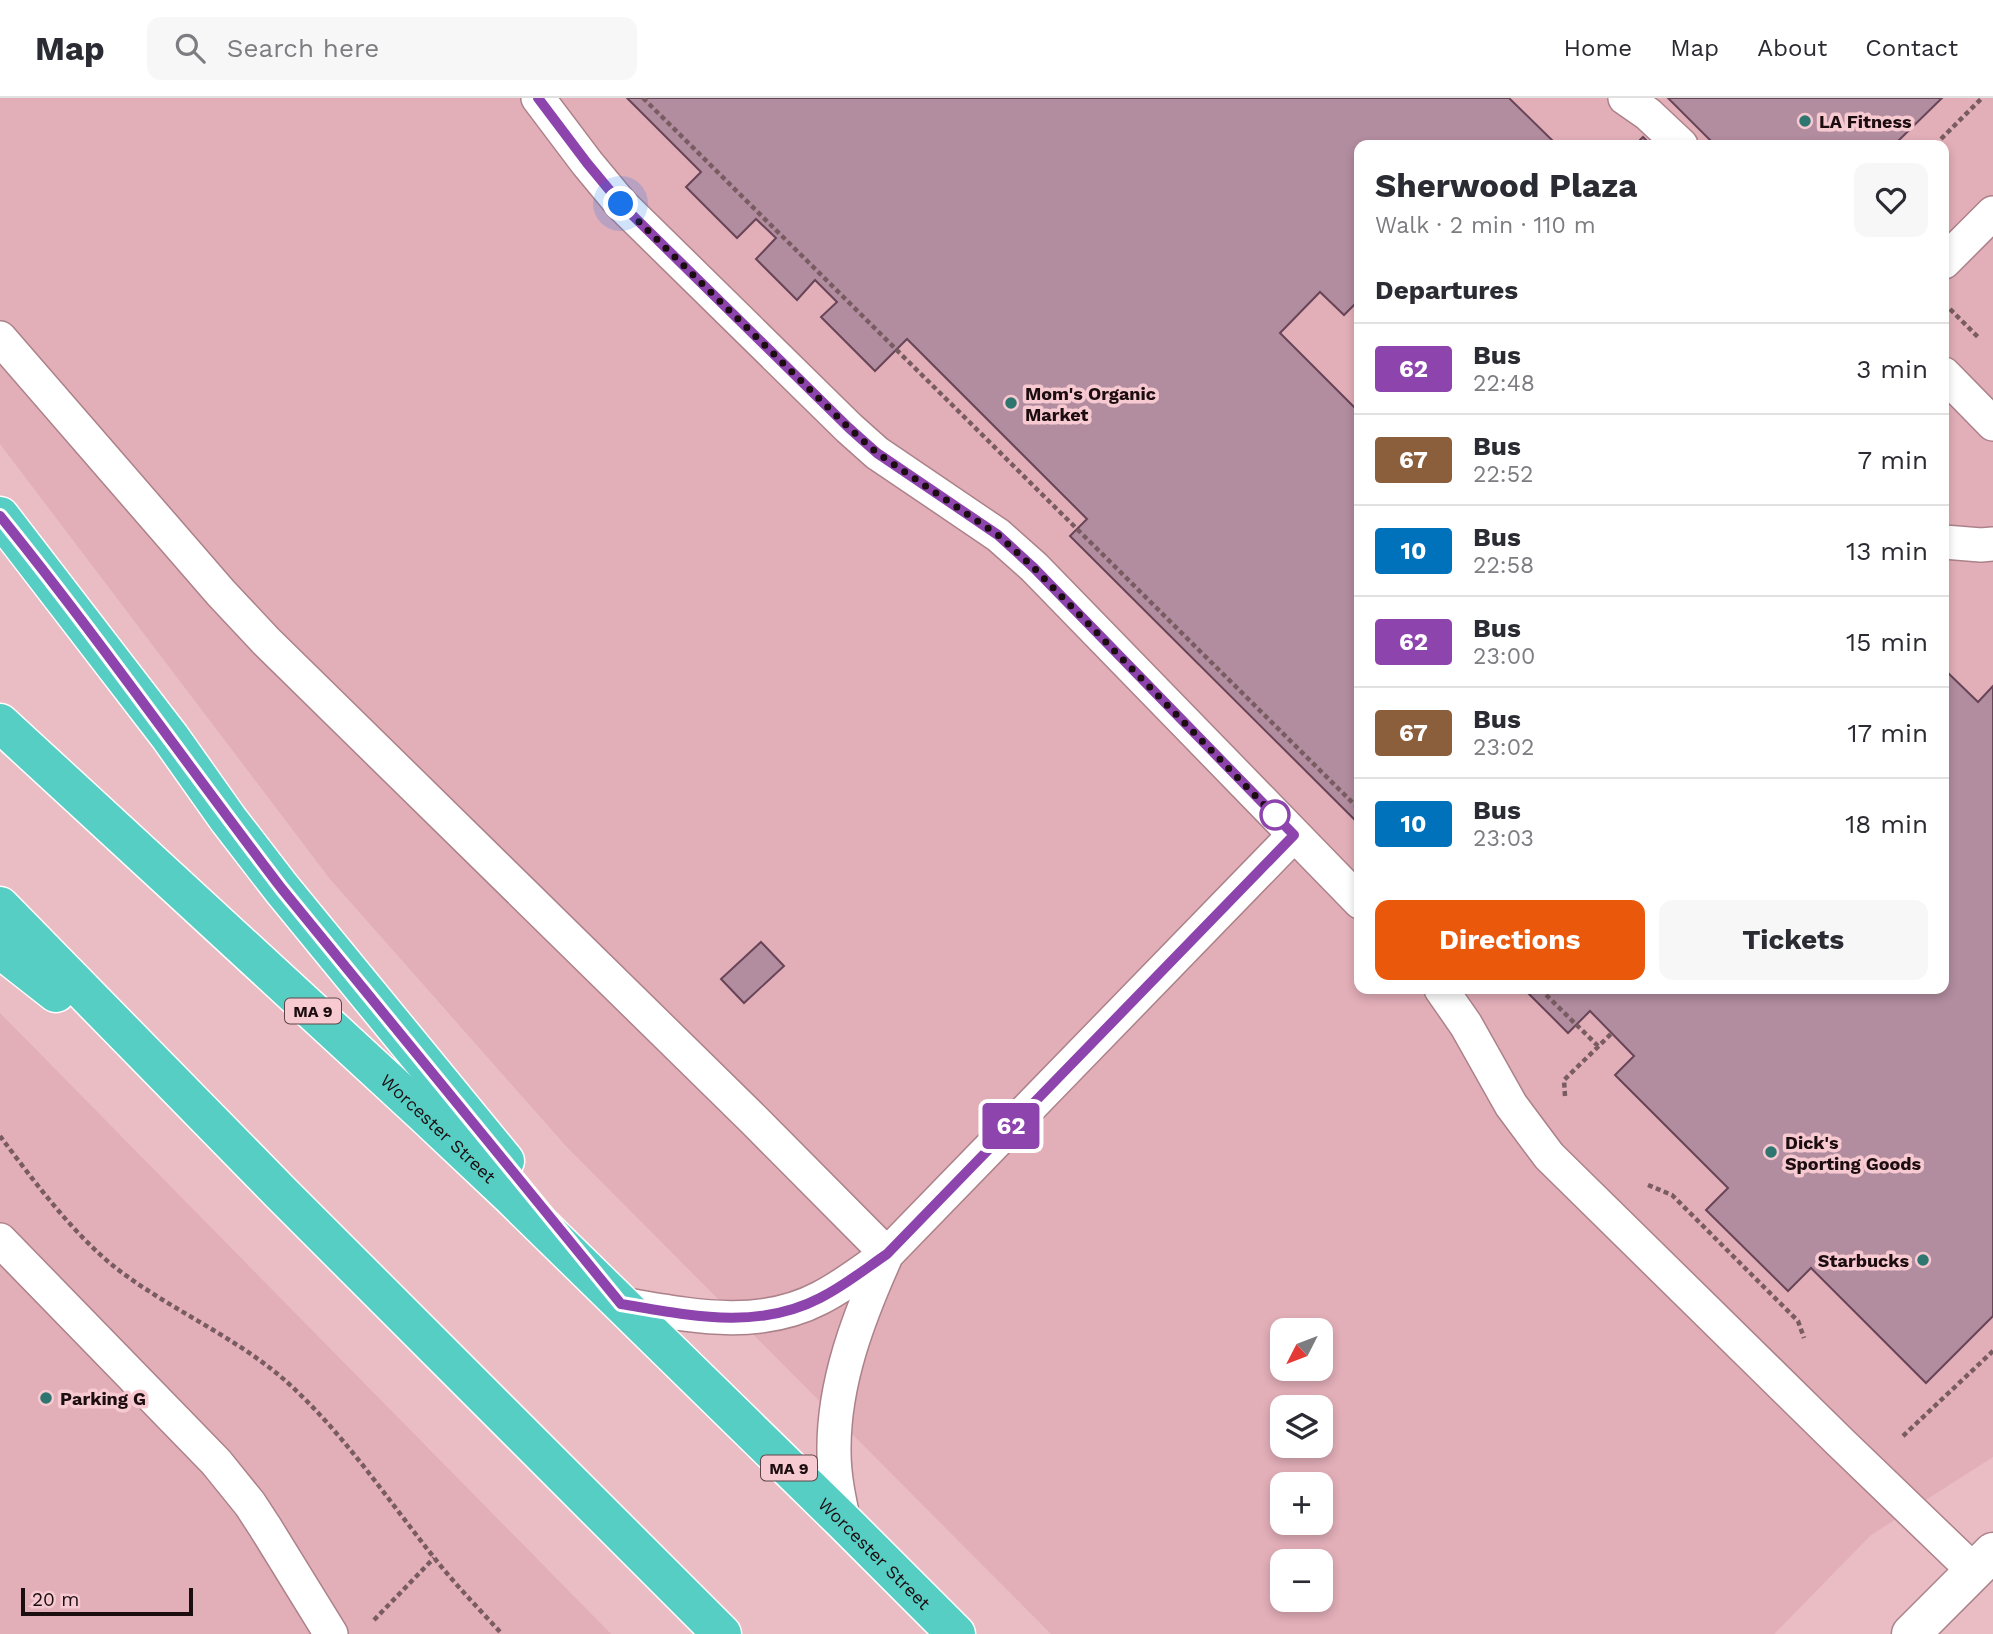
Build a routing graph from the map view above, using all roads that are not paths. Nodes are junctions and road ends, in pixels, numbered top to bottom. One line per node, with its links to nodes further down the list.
1 (538, 98): 15 (lane)
2 (1625, 98): 3 (lane)
3 (1676, 140)
4 (1993, 213): 5 (lane)
5 (1949, 257)
6 (0, 338): 22 (lane)
7 (1949, 379): 8 (lane)
8 (1993, 424)
9 (0, 516): 14 (highway)
10 (1949, 542): 11 (lane)
11 (1993, 544)
12 (0, 554): 14 (highway)
13 (0, 723): 23 (highway, Worcester Street / MA 9)
14 (170, 737): 23 (highway)
15 (1294, 835): 16 (lane); 22 (lane)
16 (1354, 896)
17 (0, 906): 20 (highway)
18 (0, 949): 20 (highway)
19 (1444, 994): 25 (lane)
20 (281, 1193): 27 (highway)
21 (0, 1240): 26 (lane)
22 (887, 1254): 23 (lane); 24 (lane)
23 (621, 1304): 24 (highway, Worcester Street / MA 9)
24 (844, 1522): 28 (highway, Worcester Street / MA 9)
25 (1983, 1562): 29 (street)
26 (324, 1631)
27 (722, 1634)
28 (956, 1634)
29 (1911, 1634)

